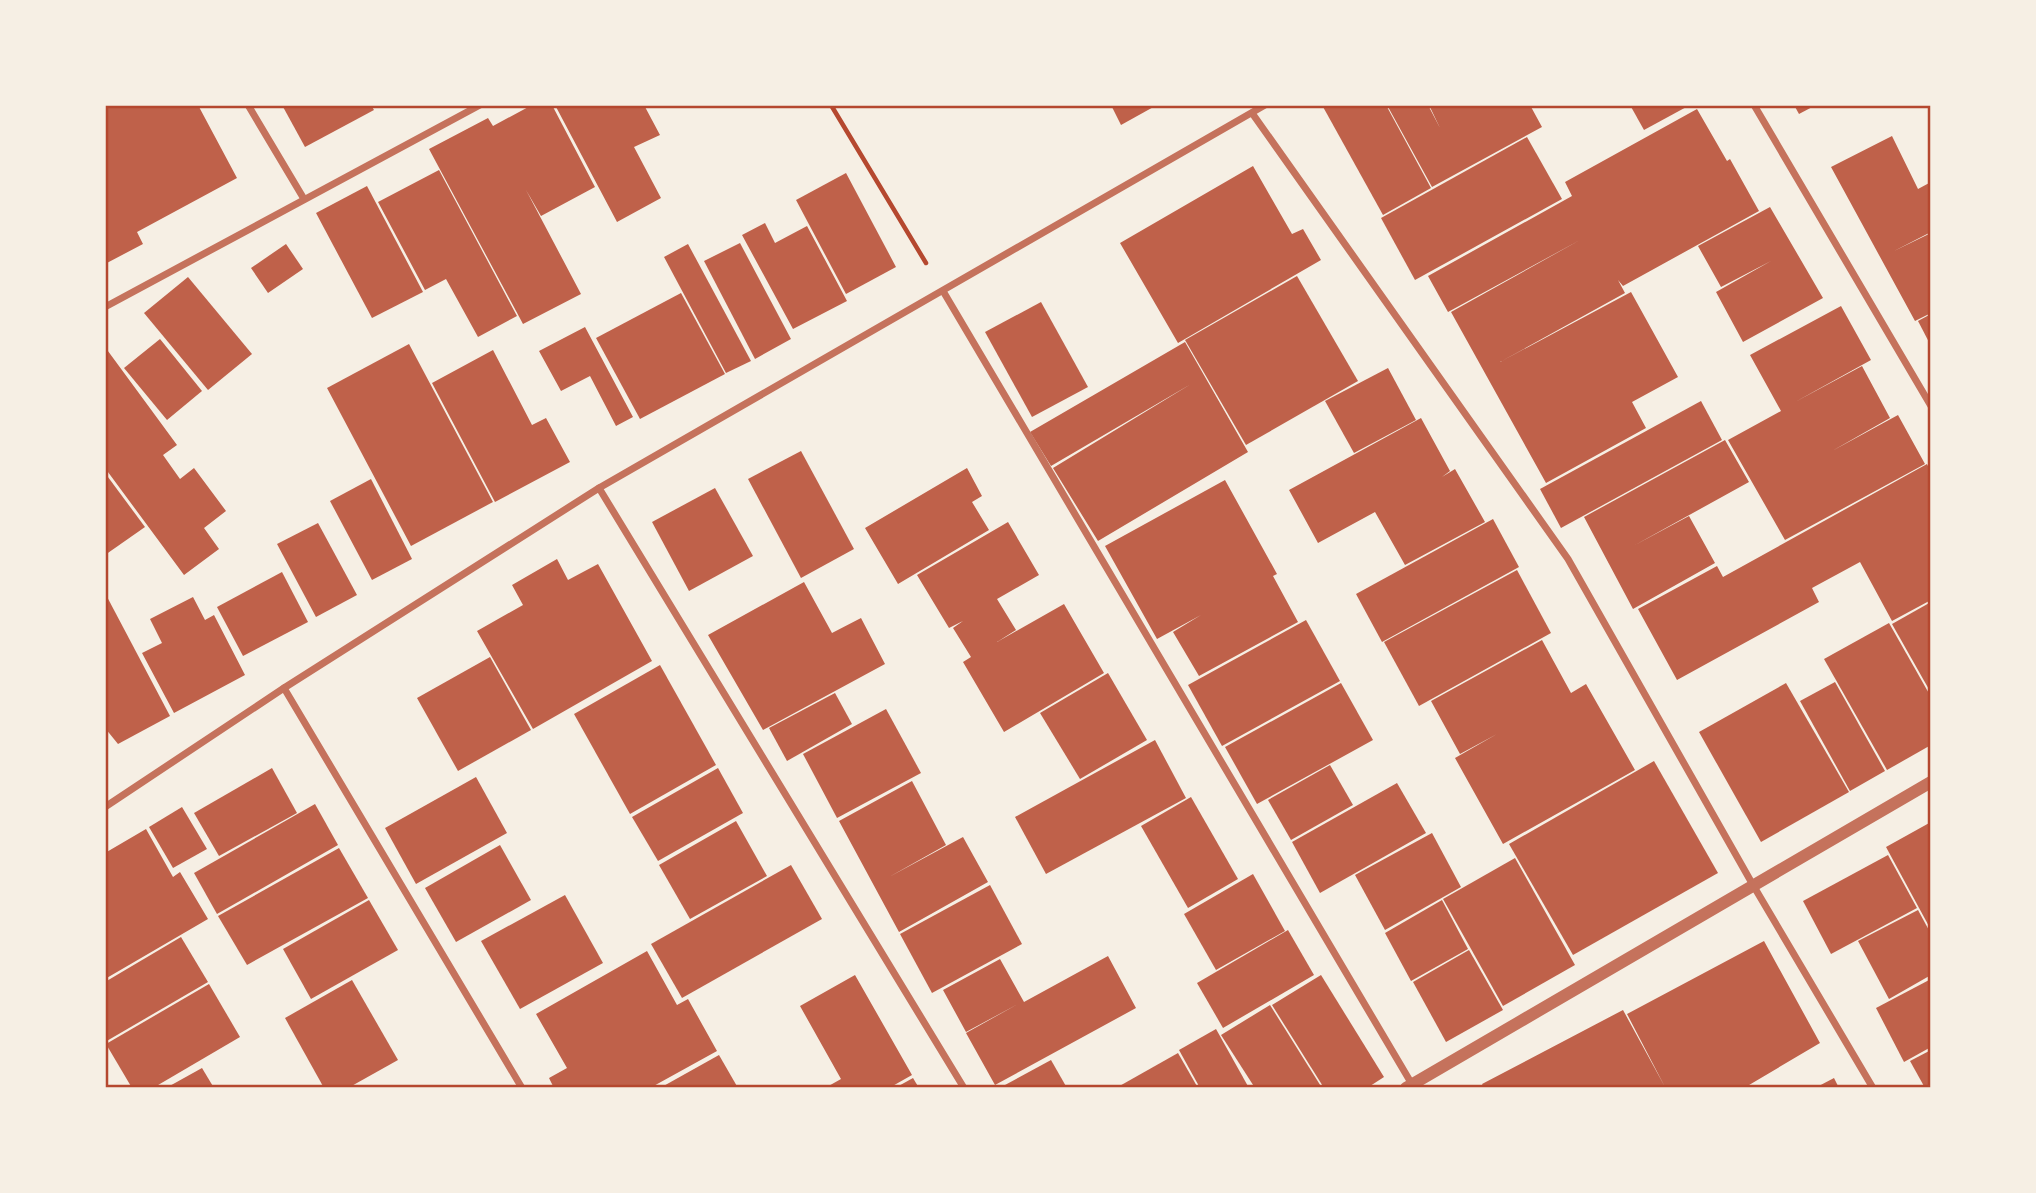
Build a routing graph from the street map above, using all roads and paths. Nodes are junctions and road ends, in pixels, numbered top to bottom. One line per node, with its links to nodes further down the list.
1 (247, 105): 7 (street)
2 (480, 105): 7 (street)
3 (831, 105): 8 (path)
4 (1265, 105): 6 (street)
5 (1754, 105): 10 (street)
6 (1252, 113): 8 (street); 15 (street)
7 (304, 199): 9 (street)
8 (943, 291): 11 (street); 16 (street)
9 (105, 307)
10 (1931, 406)
11 (599, 488): 12 (street); 18 (street)
12 (284, 688): 14 (street); 17 (street)
13 (1931, 782): 15 (street)
14 (105, 807)
15 (1753, 885): 16 (street); 19 (street)
16 (1411, 1087)
17 (522, 1088)
18 (964, 1088)
19 (1873, 1088)

